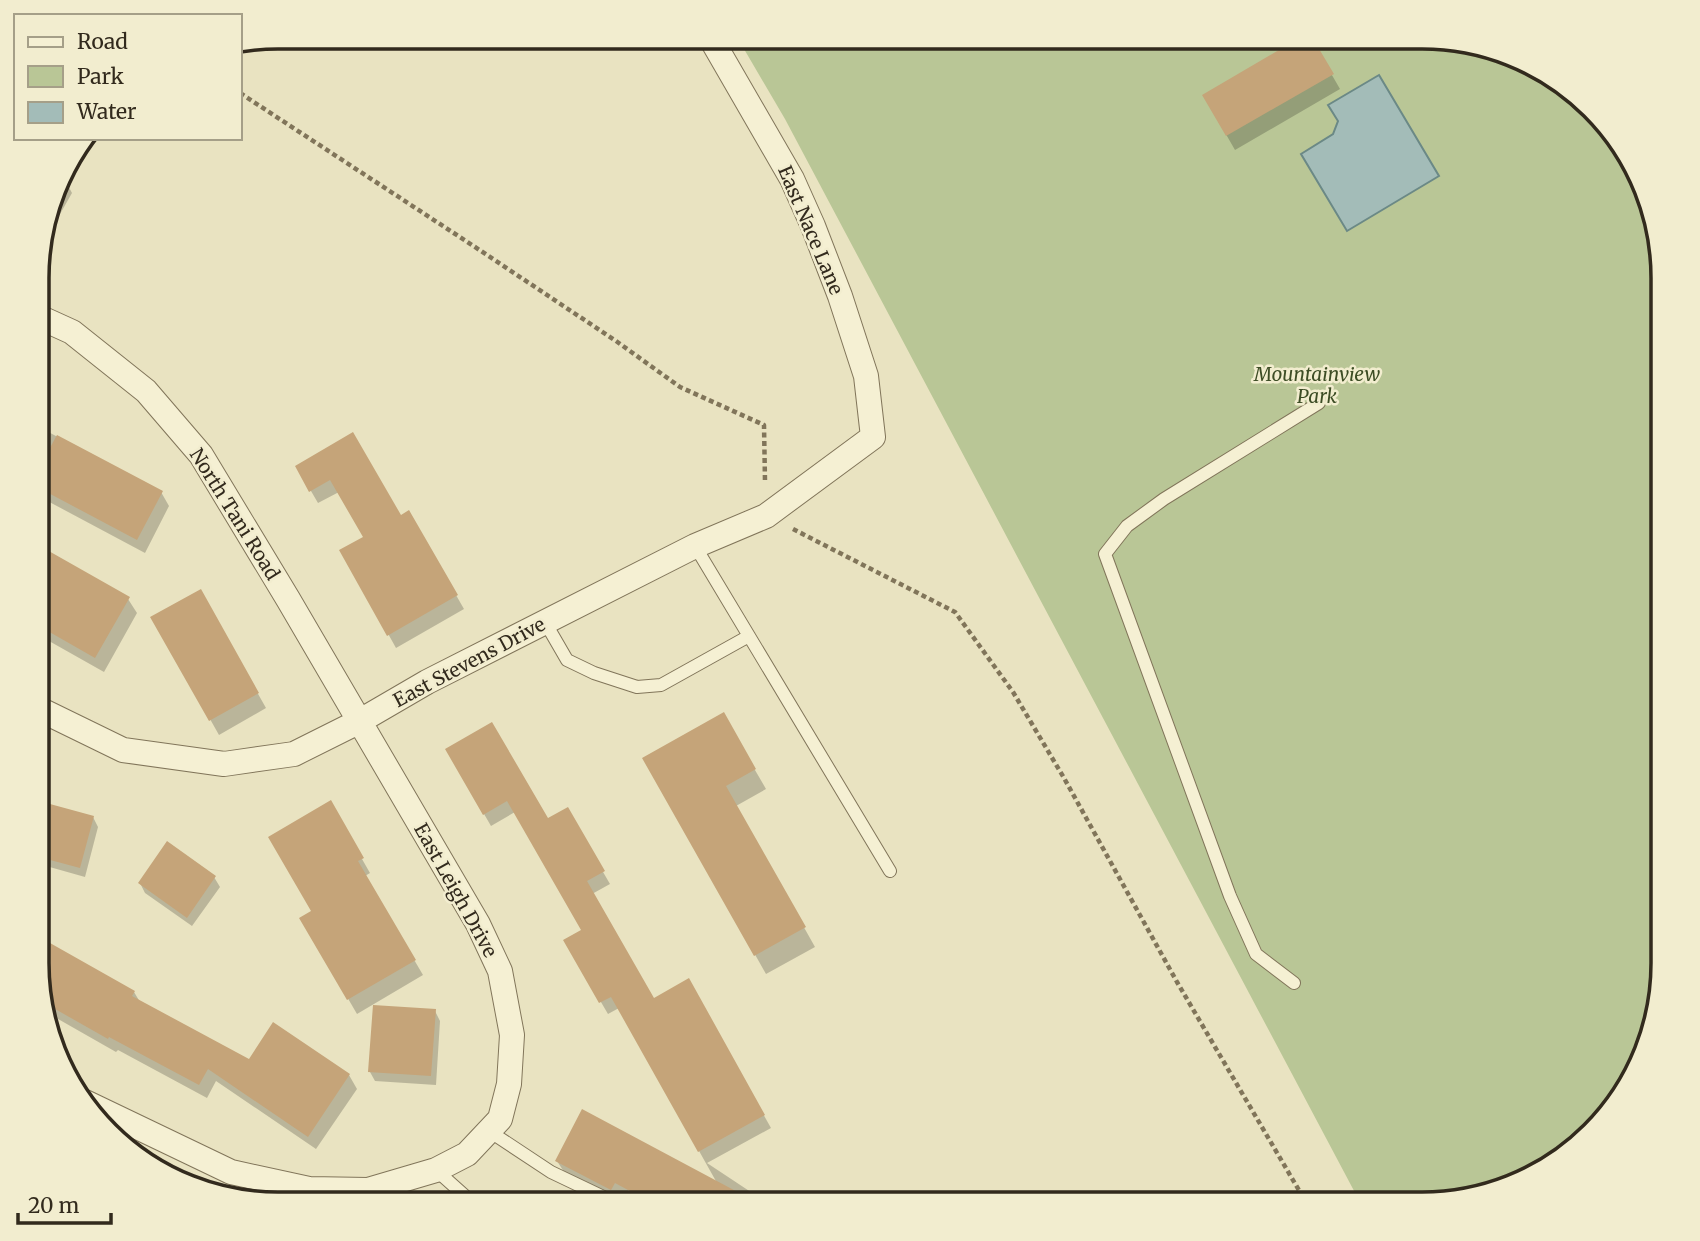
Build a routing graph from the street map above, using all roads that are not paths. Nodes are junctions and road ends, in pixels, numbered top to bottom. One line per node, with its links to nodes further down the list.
1 (717, 49): 4 (street, East Nace Lane)
2 (49, 322): 9 (street, North Tani Road)
3 (1320, 403): 11 (lane)
4 (873, 437): 5 (street, East Stevens Drive)
5 (695, 545): 6 (street, East Stevens Drive); 7 (lane)
6 (545, 622): 7 (lane); 9 (street, East Stevens Drive)
7 (749, 636): 10 (lane)
8 (49, 714): 9 (street, East Stevens Drive)
9 (360, 721): 13 (street, East Leigh Drive)
10 (890, 871)
11 (1294, 983)
12 (104, 1111): 14 (street, East Leigh Drive)
13 (489, 1131): 14 (street, East Leigh Drive); 16 (lane)
14 (436, 1170): 15 (lane)
15 (461, 1192)
16 (594, 1192)

